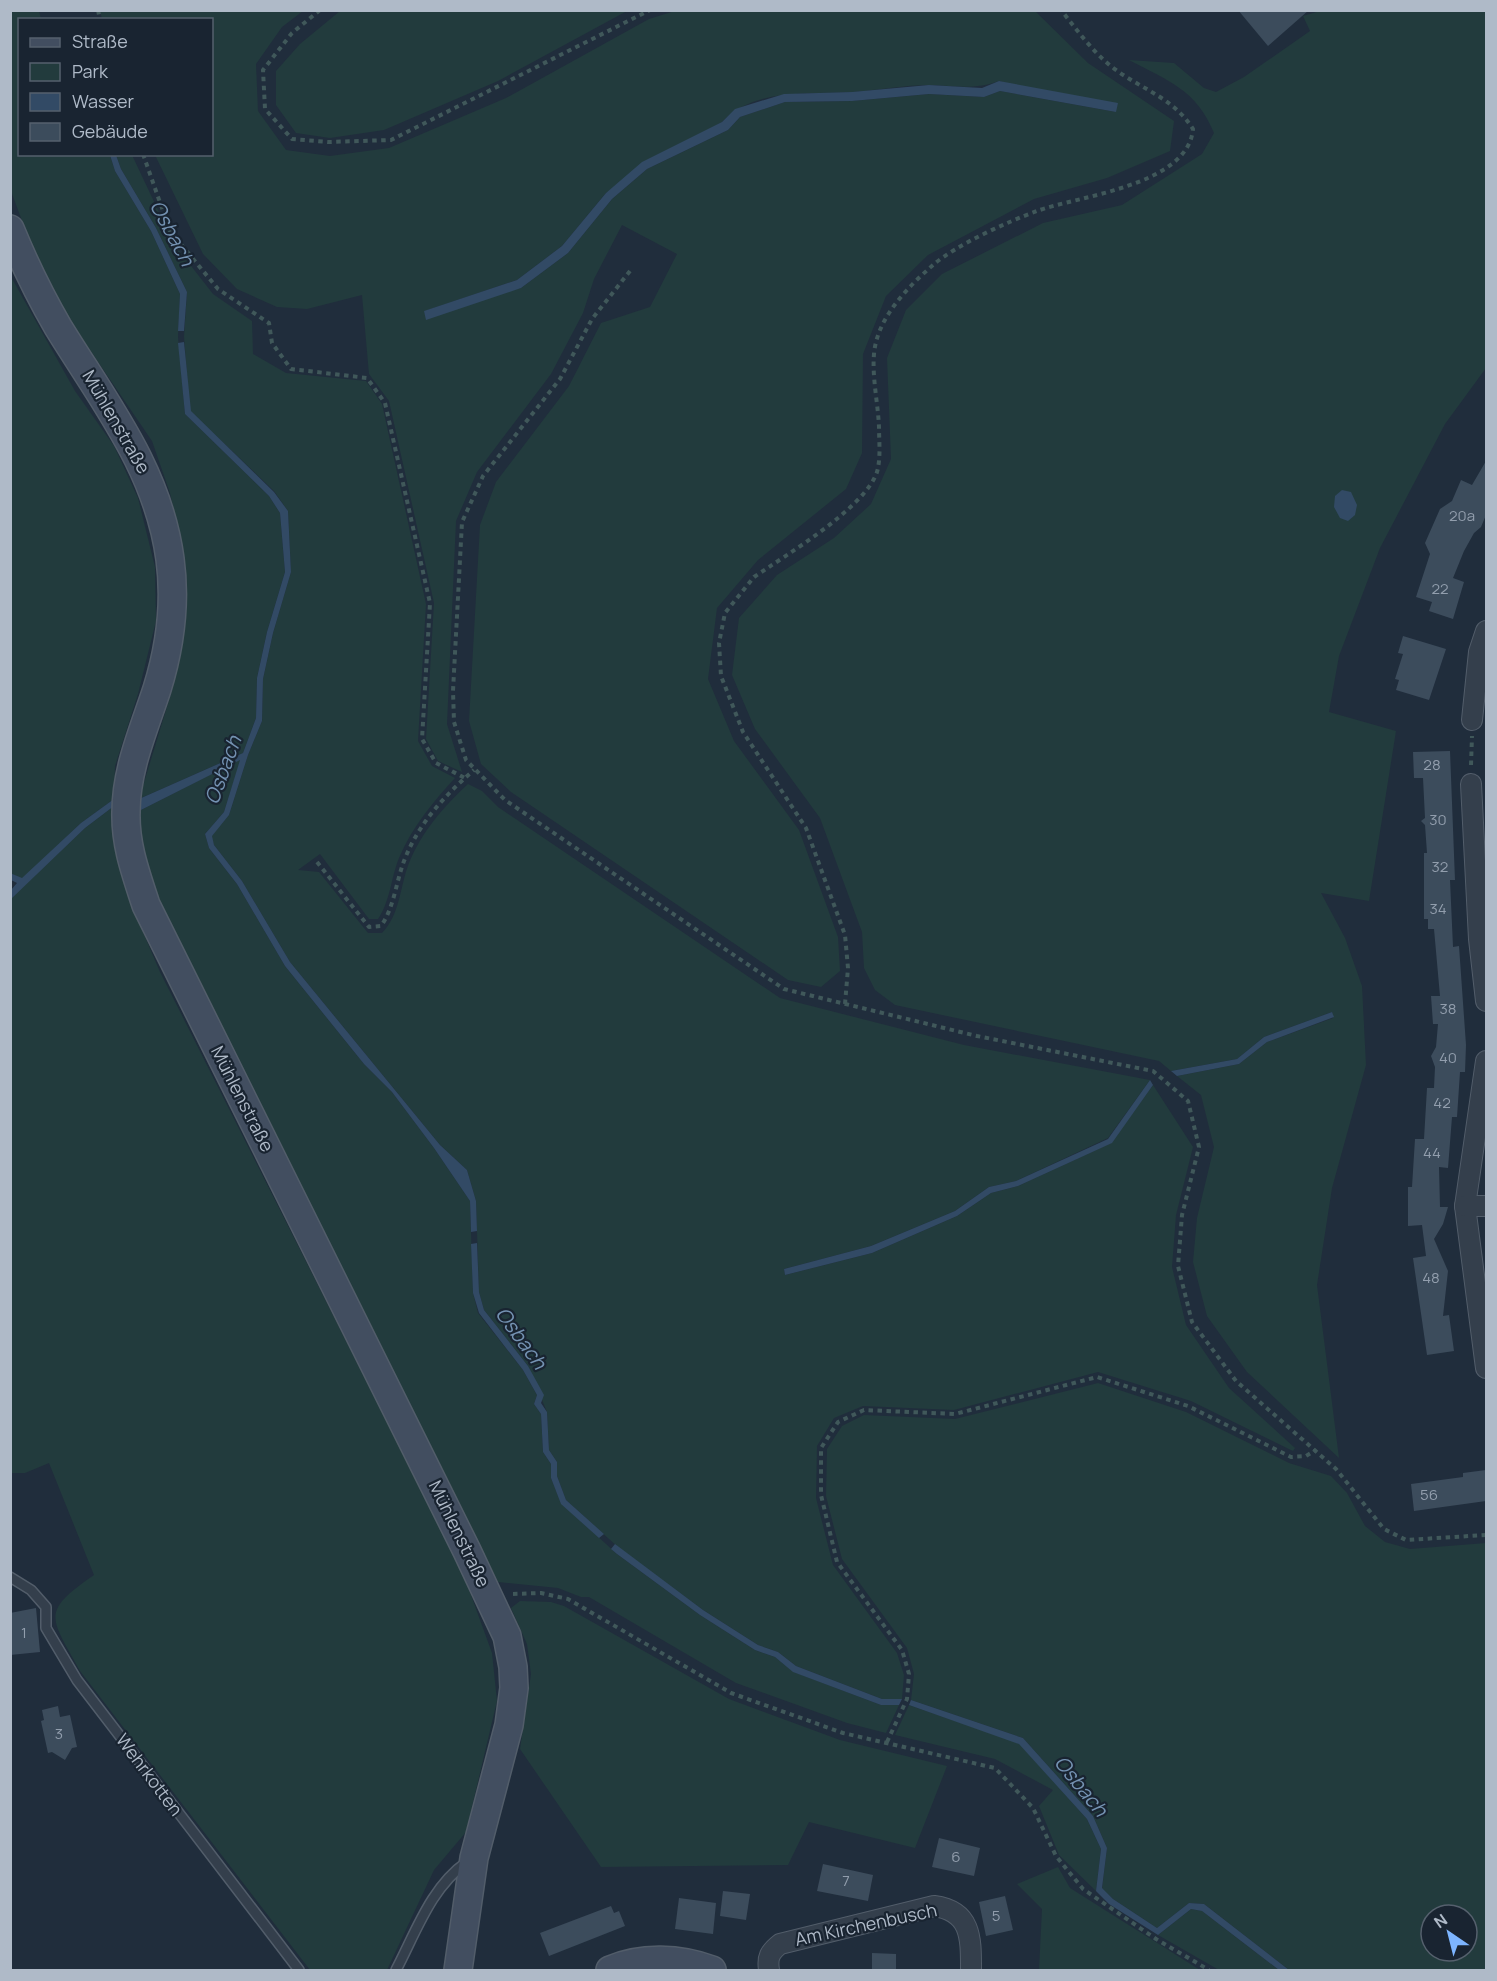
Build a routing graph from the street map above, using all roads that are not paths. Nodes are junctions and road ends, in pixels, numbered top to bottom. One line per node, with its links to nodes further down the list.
1 (10, 230): 13 (street, Mühlenstraße)
2 (1486, 630): 3 (street)
3 (1483, 653): 4 (street)
4 (1472, 720)
5 (1471, 784): 6 (street)
6 (1481, 856): 7 (street)
7 (1486, 1001)
8 (1486, 1061): 9 (street)
9 (1465, 1206): 10 (street); 11 (street)
10 (1486, 1206)
11 (1486, 1368)
12 (11, 1577): 14 (lane, Wehrkotten)
13 (474, 1858): 15 (lane); 16 (street, Mühlenstraße)
14 (299, 1971)
15 (396, 1971)
16 (458, 1971)
17 (610, 1971): 18 (street)
18 (712, 1971)
19 (769, 1971): 20 (street, Am Kirchenbusch)
20 (971, 1971)

